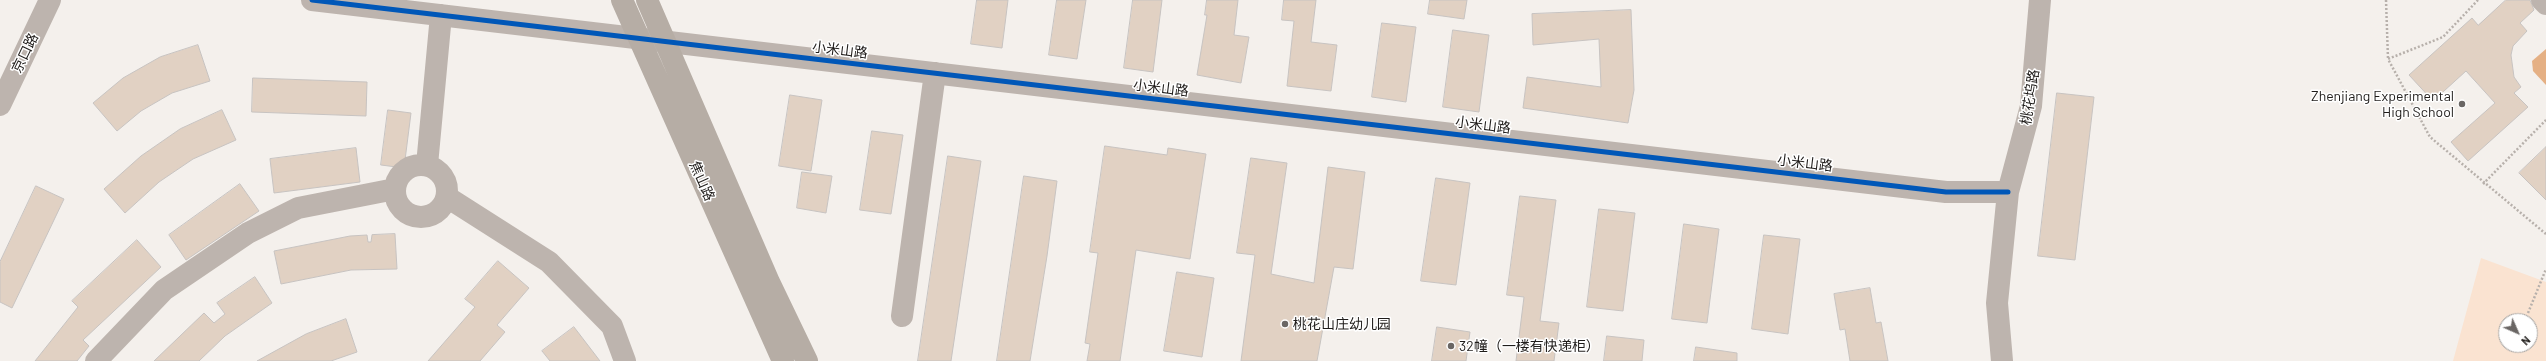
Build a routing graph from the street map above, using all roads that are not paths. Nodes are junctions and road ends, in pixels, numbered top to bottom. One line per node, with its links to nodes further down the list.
1 (50, 0): 12 (street, 京口路)
2 (312, 0): 8 (street, 小米山路)
3 (622, 0): 9 (main road, 焦山路)
4 (646, 0): 10 (main road, 焦山路)
5 (2040, 0): 15 (street, 桃花坞路)
6 (2542, 0): 7 (street)
7 (2546, 4)
8 (441, 15): 9 (street, 小米山路); 13 (street)
9 (638, 39): 10 (street, 小米山路); 20 (main road, 焦山路)
10 (665, 42): 11 (street, 小米山路); 21 (main road, 焦山路)
11 (935, 73): 15 (street, 小米山路); 17 (street)
12 (0, 105)
13 (427, 165): 14 (street); 16 (street)
14 (395, 189): 16 (street); 18 (street)
15 (2008, 192): 22 (street)
16 (447, 197): 19 (street)
17 (902, 316)
18 (96, 361)
19 (625, 361)
20 (784, 361)
21 (807, 361)
22 (2002, 361)

